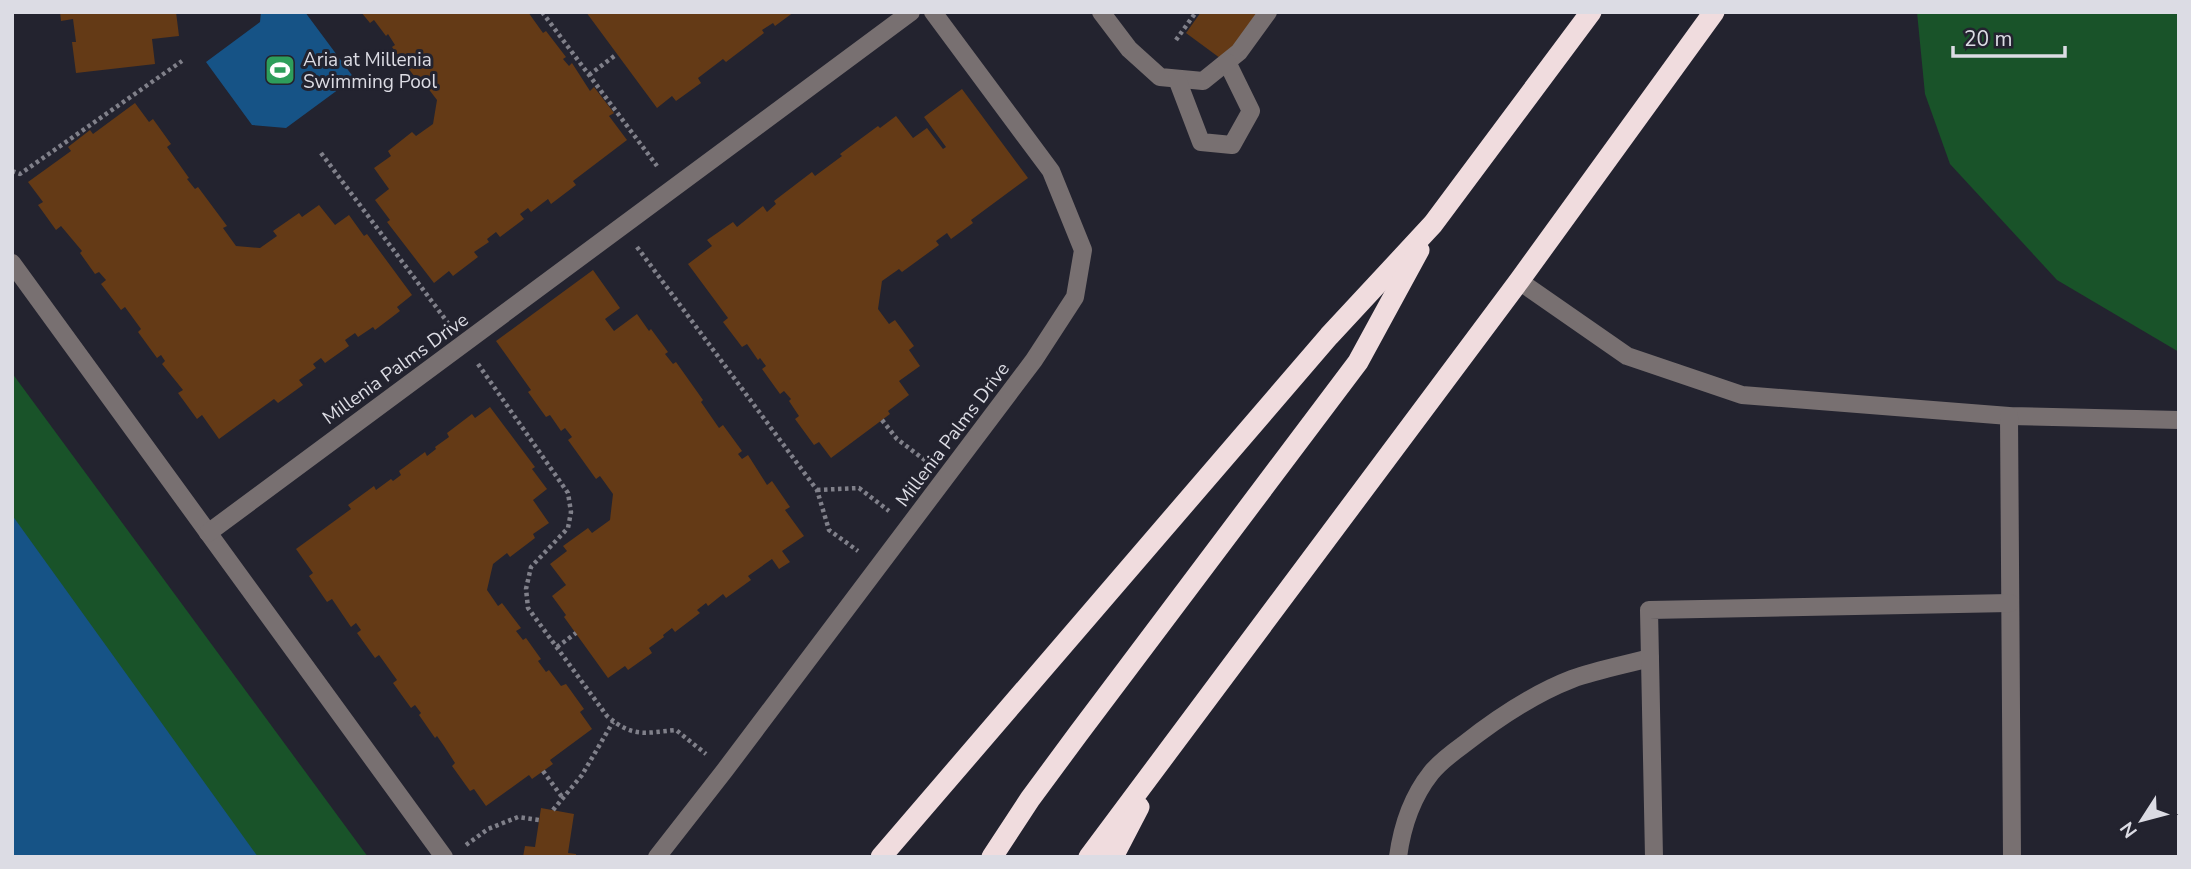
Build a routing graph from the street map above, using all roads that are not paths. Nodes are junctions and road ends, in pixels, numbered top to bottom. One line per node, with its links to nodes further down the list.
1 (911, 12): 14 (street, Millenia Palms Drive)
2 (933, 12): 19 (street, Millenia Palms Drive)
3 (1101, 12): 8 (street)
4 (1268, 12): 7 (street)
5 (1591, 12): 9 (highway)
6 (1714, 12): 11 (highway)
7 (1227, 62): 8 (street); 8 (street)
8 (1177, 79)
9 (1433, 224): 20 (highway); 21 (highway)
10 (12, 263): 14 (street)
11 (1519, 281): 12 (street); 17 (highway)
12 (2009, 416): 13 (street); 15 (street)
13 (2179, 420)
14 (208, 533): 18 (street)
15 (2010, 603): 16 (street); 26 (street)
16 (1650, 658): 24 (street); 25 (street)
17 (1187, 724): 22 (highway); 23 (highway)
18 (453, 853)
19 (657, 857)
20 (881, 857)
21 (992, 857)
22 (1089, 857)
23 (1113, 857)
24 (1398, 857)
25 (1654, 857)
26 (2012, 857)

